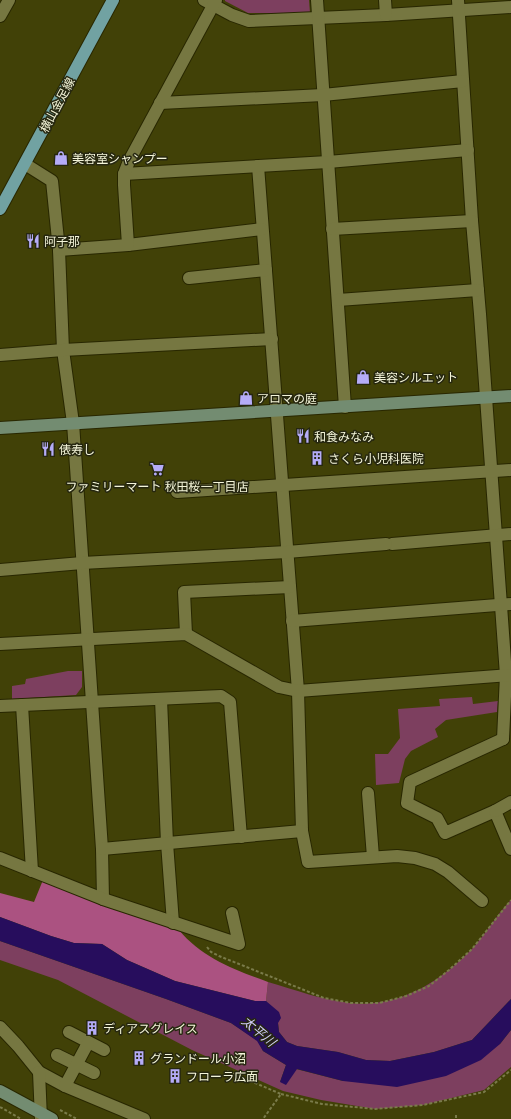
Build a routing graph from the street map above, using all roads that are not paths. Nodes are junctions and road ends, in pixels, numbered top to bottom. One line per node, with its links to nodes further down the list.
1 (113, 0): 14 (main road, 横山金足線)
2 (317, 0): 8 (street)
3 (385, 0): 7 (street)
4 (211, 2): 8 (street); 11 (street)
5 (458, 5): 6 (street); 7 (street); 9 (street)
6 (511, 8)
7 (386, 15): 8 (street)
8 (318, 18): 10 (street)
9 (463, 81): 10 (street); 12 (street)
10 (323, 95): 11 (street); 13 (street)
11 (160, 103): 16 (street)
12 (468, 150): 13 (street); 18 (street)
13 (328, 162): 15 (street); 19 (street)
14 (25, 164): 17 (main road, 横山金足線); 22 (street)
15 (258, 166): 16 (street); 20 (street)
16 (124, 174): 21 (street)
17 (0, 209)
18 (472, 221): 19 (street); 25 (street)
19 (332, 228): 26 (street)
20 (262, 229): 21 (street); 23 (street)
21 (128, 245): 22 (street)
22 (59, 250): 28 (street)
23 (266, 270): 24 (street); 27 (street)
24 (188, 278)
25 (478, 290): 26 (street); 31 (street)
26 (338, 300): 32 (street)
27 (272, 340): 28 (street); 33 (street)
28 (63, 350): 29 (street); 34 (street)
29 (0, 355)
30 (511, 396): 31 (street)
31 (486, 398): 32 (street); 37 (street)
32 (345, 407): 33 (street)
33 (276, 411): 34 (street); 38 (street)
34 (73, 423): 35 (street); 43 (street)
35 (0, 428)
36 (511, 470): 37 (street)
37 (492, 471): 38 (street); 41 (street)
38 (282, 484): 39 (street); 42 (street)
39 (177, 492)
40 (511, 534): 41 (street)
41 (496, 535): 42 (street); 46 (street)
42 (287, 552): 43 (street); 45 (street)
43 (82, 563): 44 (street); 49 (street)
44 (0, 570)
45 (290, 587): 47 (street); 48 (street)
46 (506, 605): 47 (street); 51 (street)
47 (292, 621): 52 (street)
48 (186, 634): 49 (street); 52 (street)
49 (87, 640): 50 (street); 54 (street)
50 (0, 644)
51 (509, 675): 52 (street); 57 (street)
52 (298, 691): 61 (street)
53 (161, 699): 54 (street); 62 (street); 63 (street)
54 (92, 702): 55 (street); 64 (street)
55 (22, 705): 56 (street); 68 (street)
56 (0, 706)
57 (507, 741): 60 (street)
58 (368, 794): 66 (street)
59 (511, 802): 60 (street)
60 (495, 811): 65 (street)
61 (302, 831): 62 (street); 66 (street)
62 (241, 837): 63 (street)
63 (167, 843): 64 (street); 72 (street)
64 (102, 849): 69 (street)
65 (511, 849)
66 (373, 857): 70 (street)
67 (0, 858): 68 (street)
68 (32, 871): 69 (street)
69 (103, 899): 72 (street)
70 (482, 901)
71 (232, 913): 72 (street)
72 (173, 923)
73 (0, 1027): 79 (street)
74 (70, 1032): 75 (street)
75 (88, 1043): 76 (street); 78 (street)
76 (104, 1050)
77 (57, 1055): 78 (street)
78 (76, 1064): 80 (street); 81 (street)
79 (40, 1072): 81 (street); 83 (street)
80 (94, 1073)
81 (65, 1086): 84 (street)
82 (0, 1091): 83 (street)
83 (45, 1117)
84 (144, 1119)

